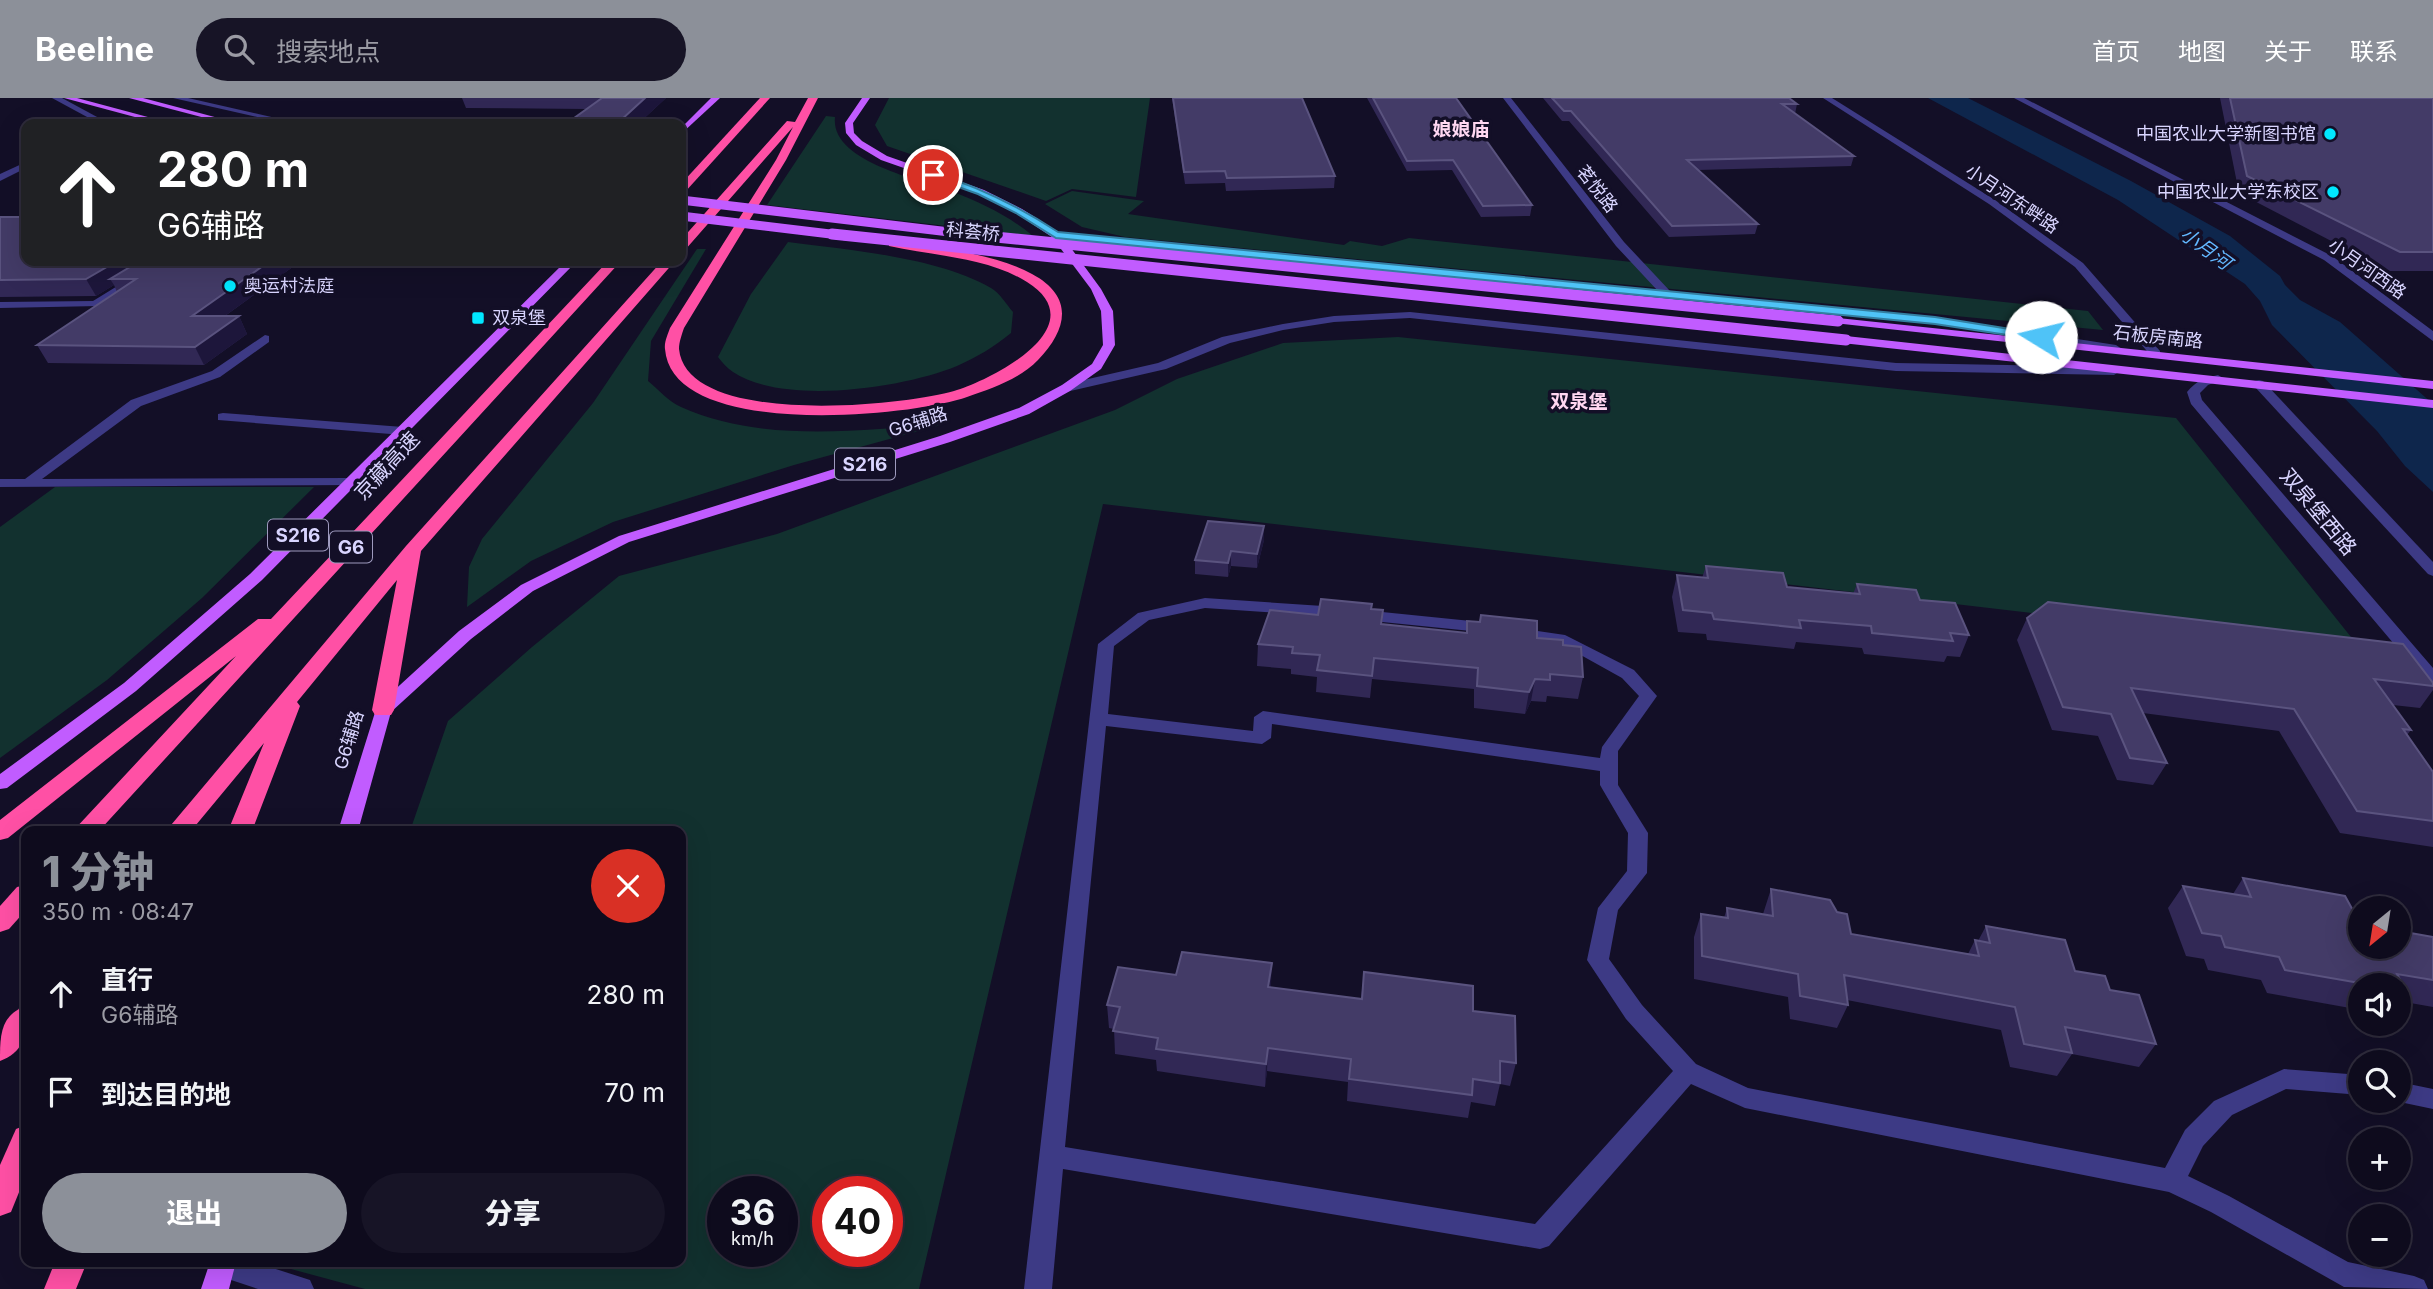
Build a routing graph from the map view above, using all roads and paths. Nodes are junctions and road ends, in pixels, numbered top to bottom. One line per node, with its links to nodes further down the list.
1 (56, 98): 12 (street)
2 (68, 98): 13 (main road)
3 (132, 98): 14 (main road)
4 (177, 98): 15 (street)
5 (716, 98): 16 (main road)
6 (765, 98): 19 (highway)
7 (813, 98): 23 (highway, bridge); 24 (highway)
8 (866, 98): 22 (main road, G6辅路 / S216)
9 (1507, 98): 29 (street, 茗悦路)
10 (1827, 98): 35 (street, 小月河东畔路)
11 (2018, 98): 32 (street, 小月河西路)
12 (96, 119)
13 (150, 119)
14 (214, 119)
15 (275, 119)
16 (686, 127)
17 (21, 168): 18 (street)
18 (0, 178)
19 (686, 185)
20 (686, 201): 31 (main road, 科荟桥, bridge)
21 (686, 217): 23 (main road, 科荟桥, bridge)
22 (1056, 235): 29 (street); 40 (main road, G6辅路 / S216)
23 (870, 239): 34 (main road, 科荟桥, bridge)
24 (686, 241)
25 (157, 266): 30 (street)
26 (567, 266): 43 (main road, S216)
27 (610, 266): 49 (highway, 京藏高速 / G6)
28 (665, 266): 47 (highway, G6)
29 (1667, 294): 35 (street)
30 (0, 304)
31 (1838, 321): 35 (main road, 石板房南路)
32 (2433, 337)
33 (265, 339): 44 (street)
34 (1846, 340): 36 (main road, 石板房南路)
35 (2152, 354): 39 (main road, 石板房南路)
36 (2158, 372): 37 (main road, 石板房南路); 40 (street)
37 (2218, 379): 38 (main road, 石板房南路); 50 (street, 双泉堡西路)
38 (2259, 384): 41 (main road, 石板房南路); 48 (street)
39 (2433, 384)
40 (1066, 388): 52 (main road, G6辅路 / S216)
41 (2433, 404)
42 (223, 417): 43 (street)
43 (403, 430): 45 (main road, S216)
44 (30, 481): 45 (street); 46 (street)
45 (352, 482): 55 (main road, S216)
46 (0, 483)
47 (412, 550): 51 (highway, G6); 52 (highway)
48 (2433, 571)
49 (322, 578): 56 (highway, 京藏高速 / G6); 60 (highway)
50 (2433, 679)
51 (297, 686): 57 (highway, G6); 58 (highway)
52 (383, 710): 59 (main road, G6辅路)
53 (1098, 719): 54 (street); 54 (street); 70 (street)
54 (1609, 766): 65 (street)
55 (0, 783)
56 (90, 826)
57 (182, 826)
58 (242, 826)
59 (349, 826)
60 (0, 832)
61 (21, 899): 62 (highway)
62 (0, 922)
63 (21, 1023): 64 (highway)
64 (0, 1049)
65 (1688, 1071): 70 (street); 71 (street)
66 (2348, 1084): 71 (street)
67 (2411, 1094): 68 (street)
68 (2433, 1099)
69 (21, 1150): 72 (highway)
70 (1052, 1156): 77 (street)
71 (2172, 1181): 78 (street)
72 (0, 1202)
73 (69, 1267): 75 (highway)
74 (220, 1272): 76 (street)
75 (60, 1289)
76 (300, 1289)
77 (1038, 1289)
78 (2414, 1289)

